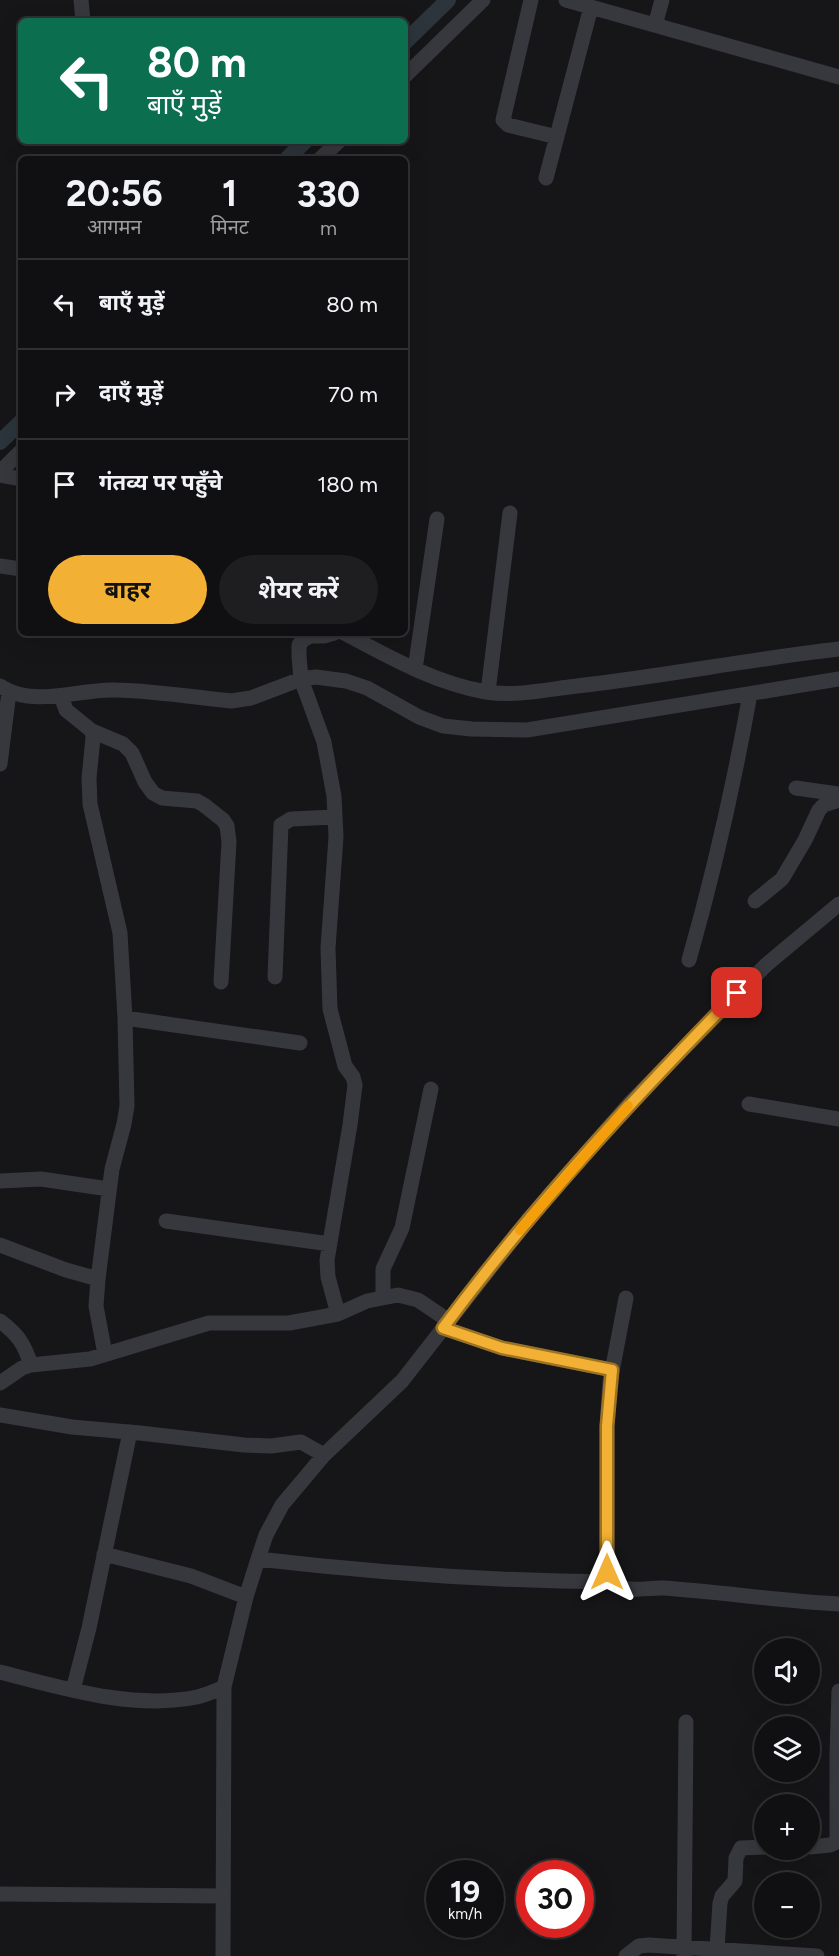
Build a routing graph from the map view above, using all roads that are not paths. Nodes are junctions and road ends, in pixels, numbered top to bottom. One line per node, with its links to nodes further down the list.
1 (81, 0): 7 (street)
2 (483, 0): 9 (street)
3 (531, 0): 11 (street)
4 (566, 0): 6 (street)
5 (662, 0): 8 (street)
6 (591, 7): 8 (street); 11 (street)
7 (83, 18)
8 (655, 25): 10 (street)
9 (408, 73)
10 (839, 77)
11 (557, 137): 14 (street)
12 (336, 144): 13 (street)
13 (323, 156)
14 (546, 178)
15 (18, 454): 16 (street)
16 (0, 473): 17 (street)
17 (18, 478)
18 (510, 513): 29 (street)
19 (437, 519): 26 (street)
20 (0, 566): 21 (street)
21 (18, 569)
22 (310, 636): 25 (street)
23 (350, 636): 26 (street)
24 (839, 649): 29 (street)
25 (300, 668): 30 (street); 31 (street); 36 (street)
26 (415, 669): 29 (street)
27 (839, 680): 30 (street)
28 (5, 689): 31 (street); 33 (street)
29 (488, 692)
30 (750, 694): 39 (street)
31 (62, 696): 32 (street)
32 (92, 731): 41 (street); 42 (street)
33 (0, 764)
34 (796, 788): 35 (street)
35 (839, 794): 37 (street)
36 (335, 817): 40 (street); 50 (street)
37 (755, 901)
38 (839, 904): 57 (street)
39 (689, 960)
40 (276, 977)
41 (221, 981)
42 (125, 1018): 43 (street); 48 (street)
43 (300, 1043)
44 (430, 1089): 53 (street)
45 (749, 1104): 46 (street)
46 (839, 1119)
47 (0, 1181): 48 (street)
48 (109, 1189): 52 (street)
49 (166, 1221): 50 (street)
50 (330, 1244): 55 (street)
51 (0, 1245): 52 (street)
52 (98, 1279): 58 (street)
53 (383, 1297): 55 (street); 57 (street)
54 (626, 1298): 60 (street)
55 (338, 1314): 58 (street)
56 (0, 1321): 59 (street)
57 (446, 1324): 60 (street); 64 (street)
58 (105, 1354): 59 (street)
59 (31, 1365): 61 (street)
60 (612, 1370): 67 (street)
61 (0, 1383)
62 (0, 1415): 63 (street)
63 (130, 1432): 64 (street); 65 (street)
64 (324, 1455): 66 (street)
65 (104, 1554): 68 (street); 72 (street)
66 (258, 1559): 67 (street); 68 (street)
67 (613, 1582): 69 (street)
68 (246, 1597): 71 (street)
69 (839, 1604)
70 (0, 1672): 72 (street)
71 (224, 1687): 72 (street); 78 (street)
72 (74, 1690)
73 (839, 1691): 75 (street)
74 (686, 1722): 80 (street)
75 (834, 1845)
76 (754, 1847): 79 (street)
77 (0, 1894): 78 (street)
78 (223, 1896): 82 (street)
79 (717, 1949): 80 (street); 81 (street)
80 (684, 1951): 83 (street)
81 (760, 1954): 84 (street)
82 (223, 1956)
83 (626, 1956)
84 (817, 1956)

